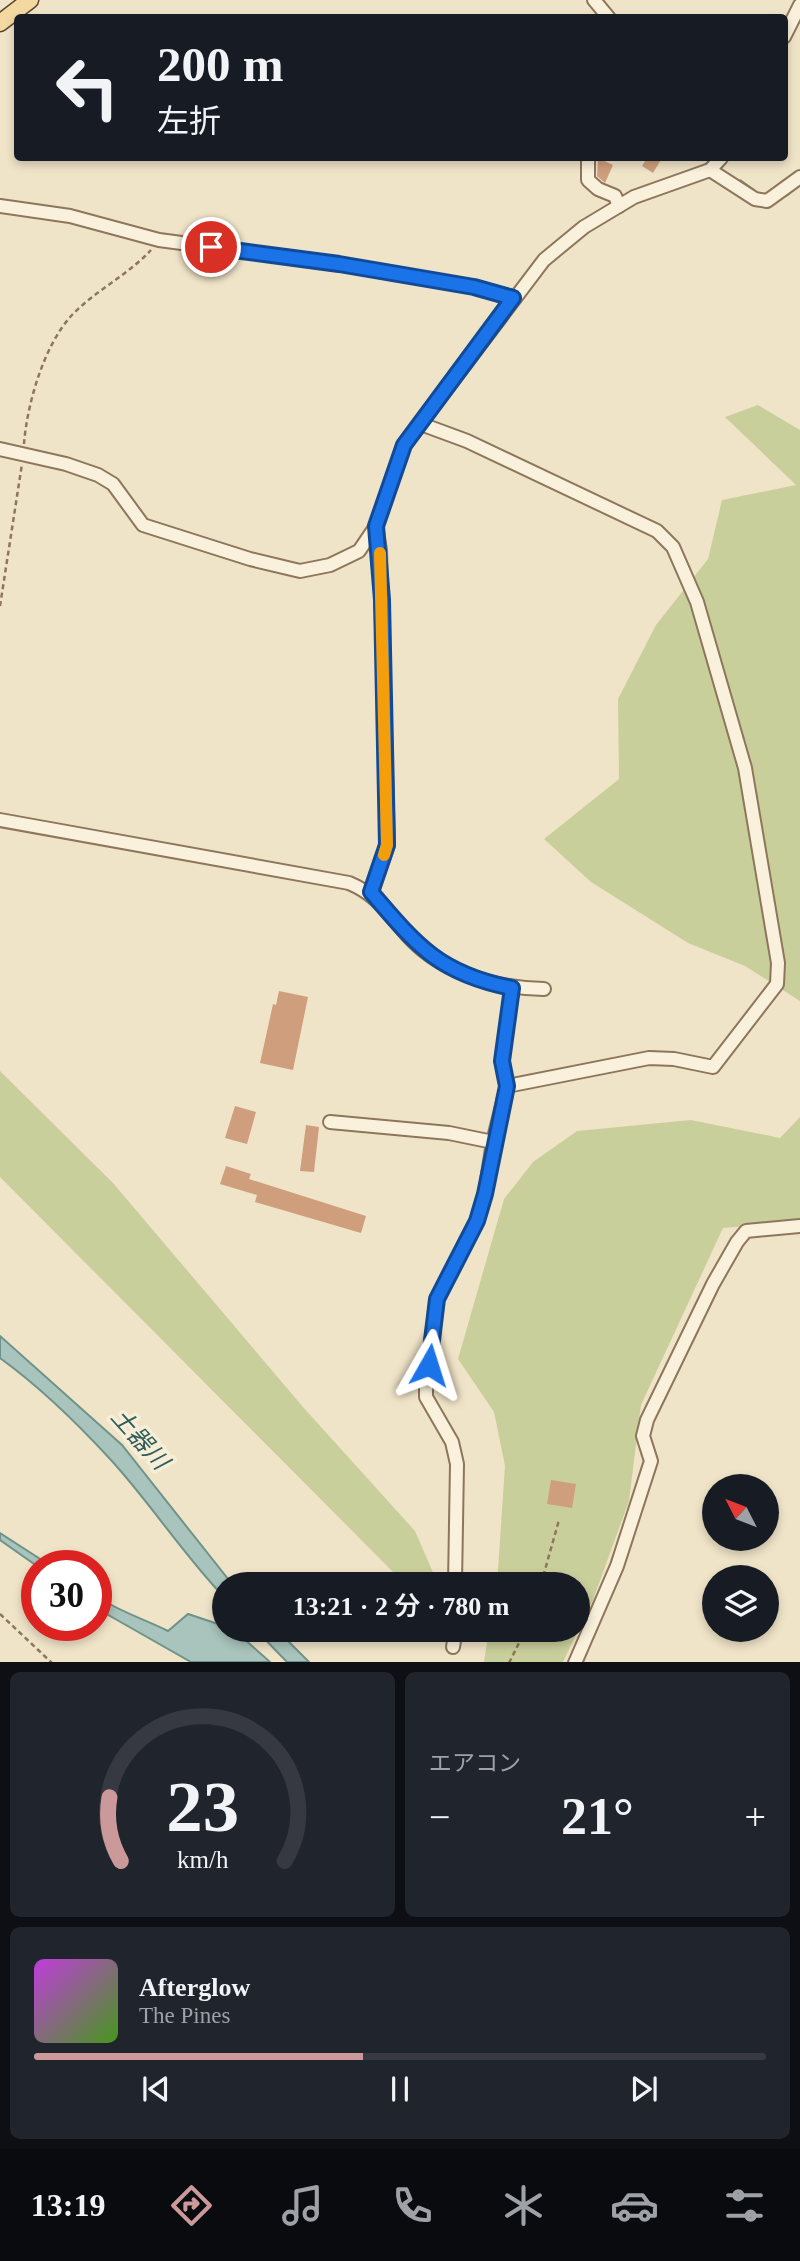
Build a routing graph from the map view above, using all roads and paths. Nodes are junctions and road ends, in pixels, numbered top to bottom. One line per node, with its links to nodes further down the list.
1 (30, 0): 5 (main road)
2 (594, 0): 4 (street)
3 (800, 5): 6 (street)
4 (606, 14)
5 (0, 23)
6 (788, 29)
7 (588, 161): 11 (street)
8 (715, 164): 9 (street); 11 (street)
9 (800, 177)
10 (0, 206): 12 (street)
11 (619, 206): 13 (street)
12 (159, 240): 13 (street); 17 (path)
13 (513, 298): 14 (street)
14 (421, 424): 16 (street); 22 (street)
15 (0, 449): 16 (street)
16 (376, 526): 19 (street)
17 (0, 606)
18 (0, 820): 19 (street)
19 (371, 892): 20 (street)
20 (512, 988): 21 (street); 22 (street)
21 (544, 989)
22 (507, 1086): 24 (street)
23 (330, 1122): 24 (street)
24 (493, 1142): 27 (street)
25 (800, 1226): 35 (street)
26 (559, 1520): 28 (path)
27 (455, 1572)
28 (544, 1572)
29 (0, 1614): 33 (path)
30 (454, 1642): 32 (street)
31 (519, 1642): 34 (path)
32 (453, 1647)
33 (52, 1662)
34 (509, 1662)
35 (575, 1662)

